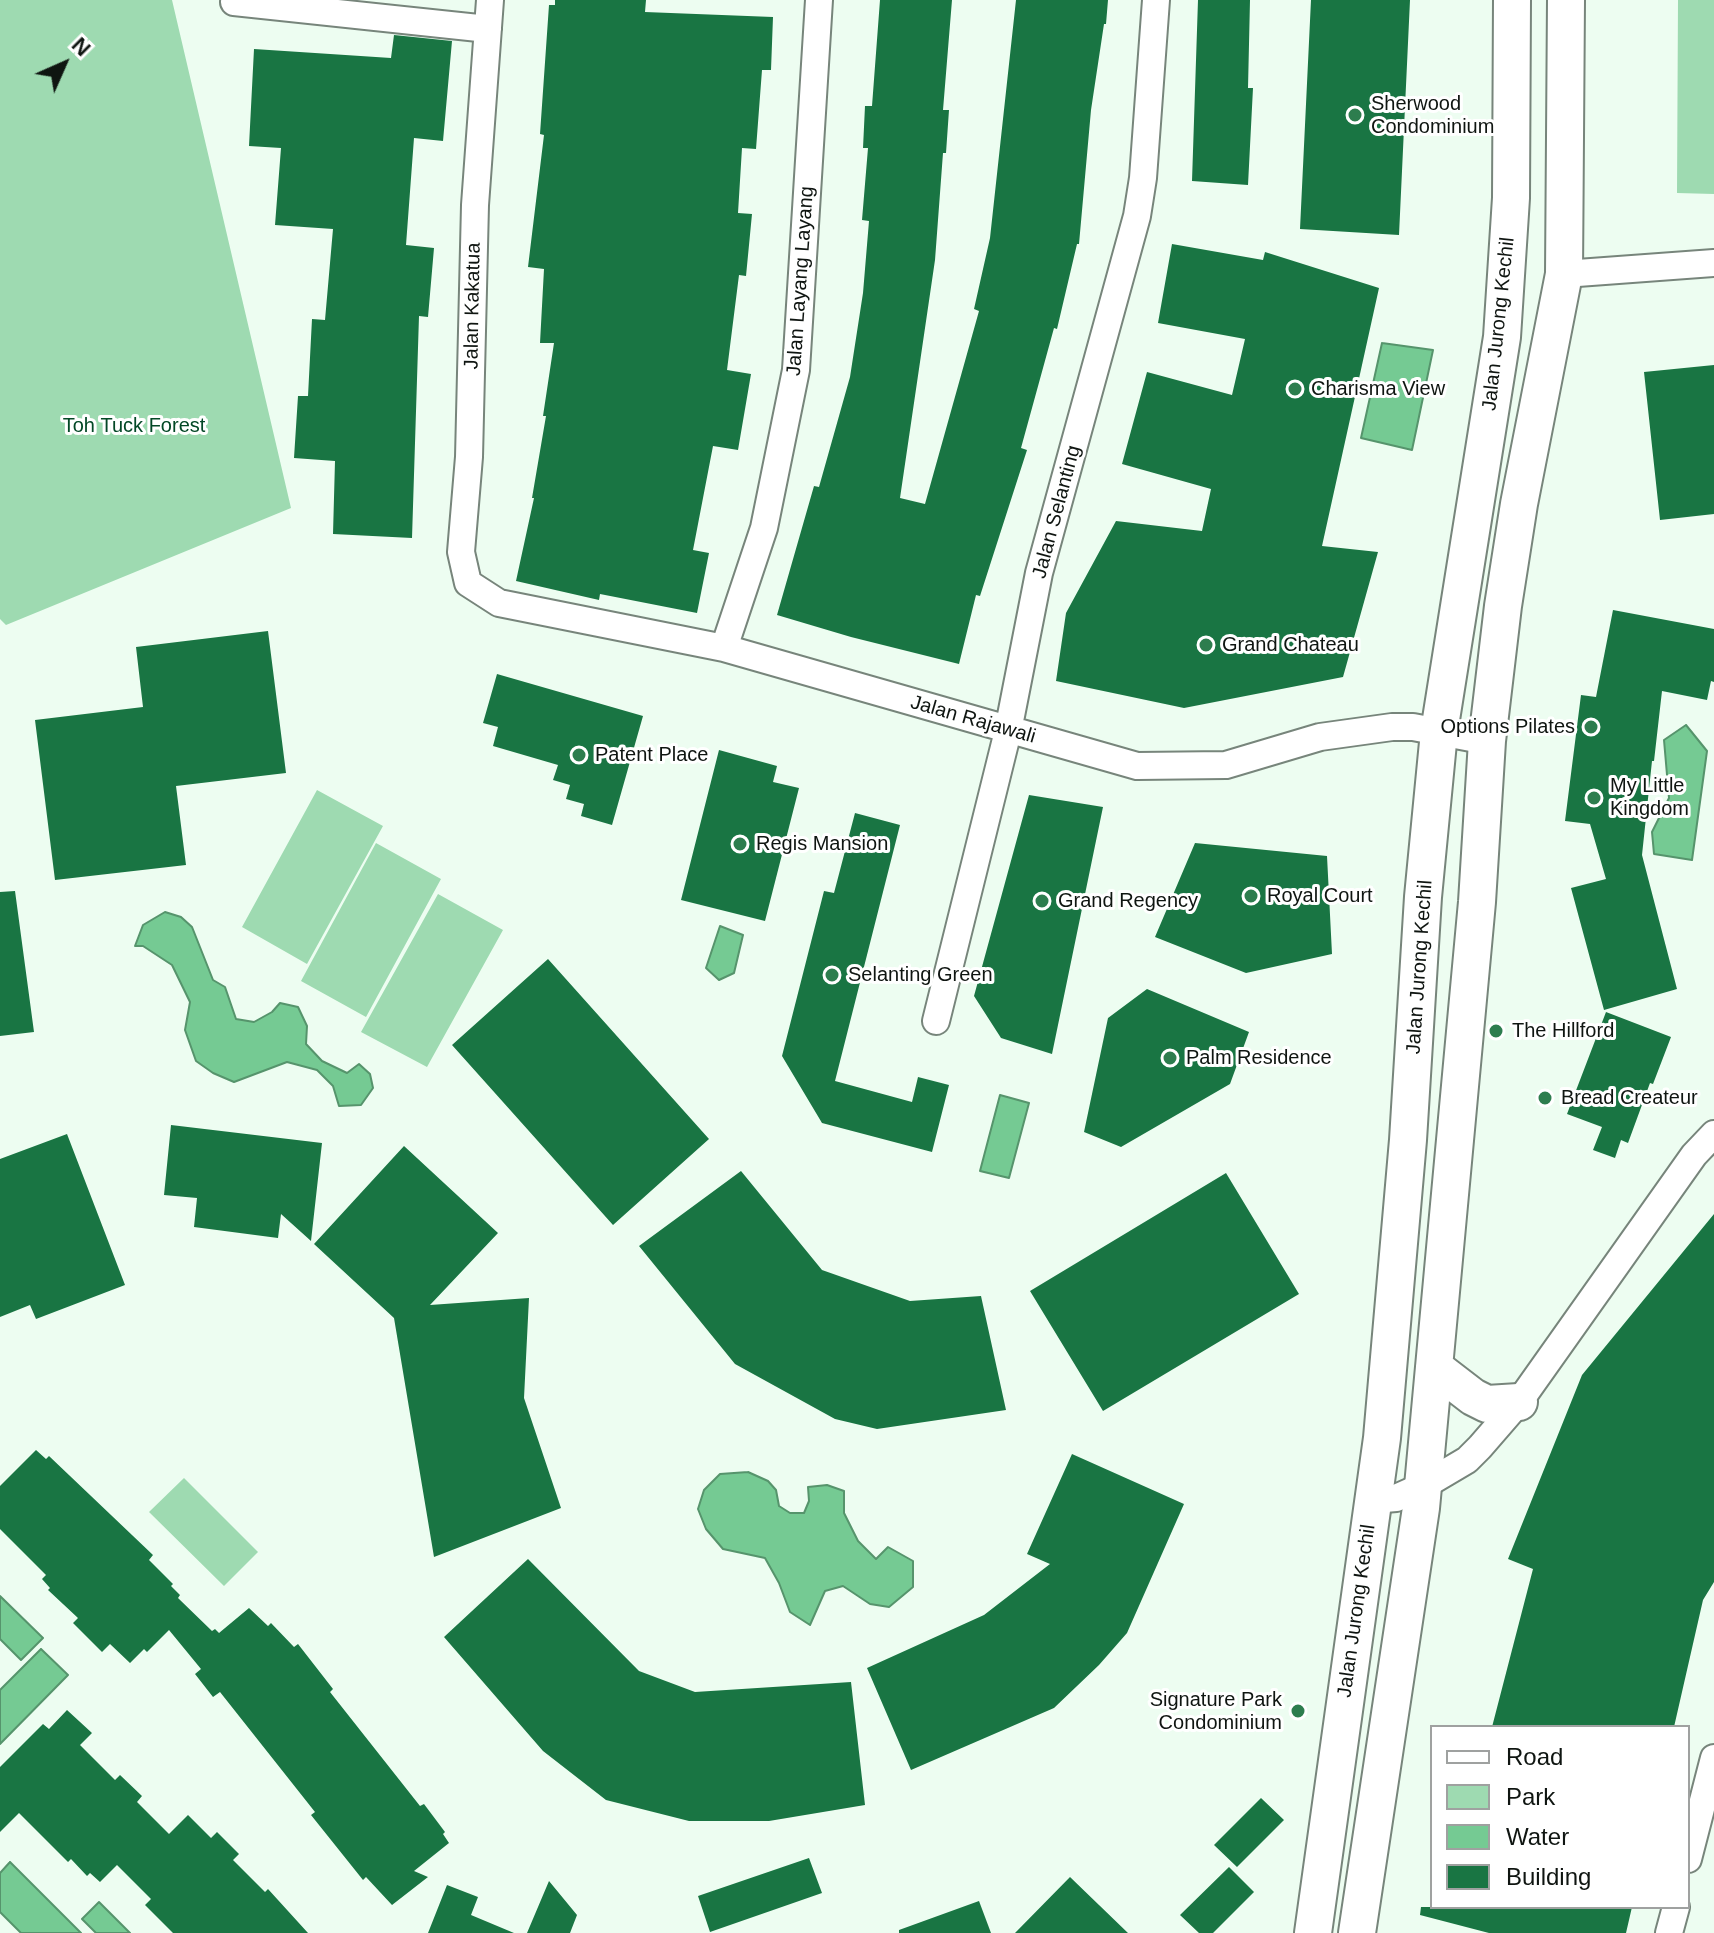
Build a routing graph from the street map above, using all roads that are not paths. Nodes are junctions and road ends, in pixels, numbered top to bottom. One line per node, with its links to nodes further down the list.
1 (490, 0): 7 (street, Jalan Kakatua)
2 (819, 0): 11 (street, Jalan Layang Layang)
3 (1156, 0): 12 (street, Jalan Selanting)
4 (1512, 0): 13 (main road, Jalan Jurong Kechil)
5 (1566, 0): 9 (main road)
6 (234, 2): 7 (street)
7 (488, 29): 10 (street, Jalan Kakatua)
8 (1714, 263): 9 (street)
9 (1564, 274): 14 (main road)
10 (468, 583): 11 (street, Jalan Rajawali)
11 (724, 648): 12 (street, Jalan Rajawali)
12 (1008, 731): 13 (street, Jalan Rajawali); 17 (street, Jalan Selanting)
13 (1439, 732): 14 (street, Jalan Rajawali); 15 (main road, Jalan Jurong Kechil)
14 (1487, 741): 16 (main road)
15 (1423, 897): 16 (main road); 22 (main road, Jalan Jurong Kechil)
16 (1477, 902): 19 (main road)
17 (936, 1021)
18 (1714, 1134): 20 (street)
19 (1434, 1367): 20 (main road); 21 (main road)
20 (1519, 1402): 21 (street)
21 (1423, 1486): 22 (street); 27 (main road)
22 (1373, 1500): 26 (main road, Jalan Jurong Kechil)
23 (1714, 1758): 24 (street)
24 (1690, 1851)
25 (1675, 1909): 28 (street)
26 (1313, 1933)
27 (1357, 1933)
28 (1669, 1933)

